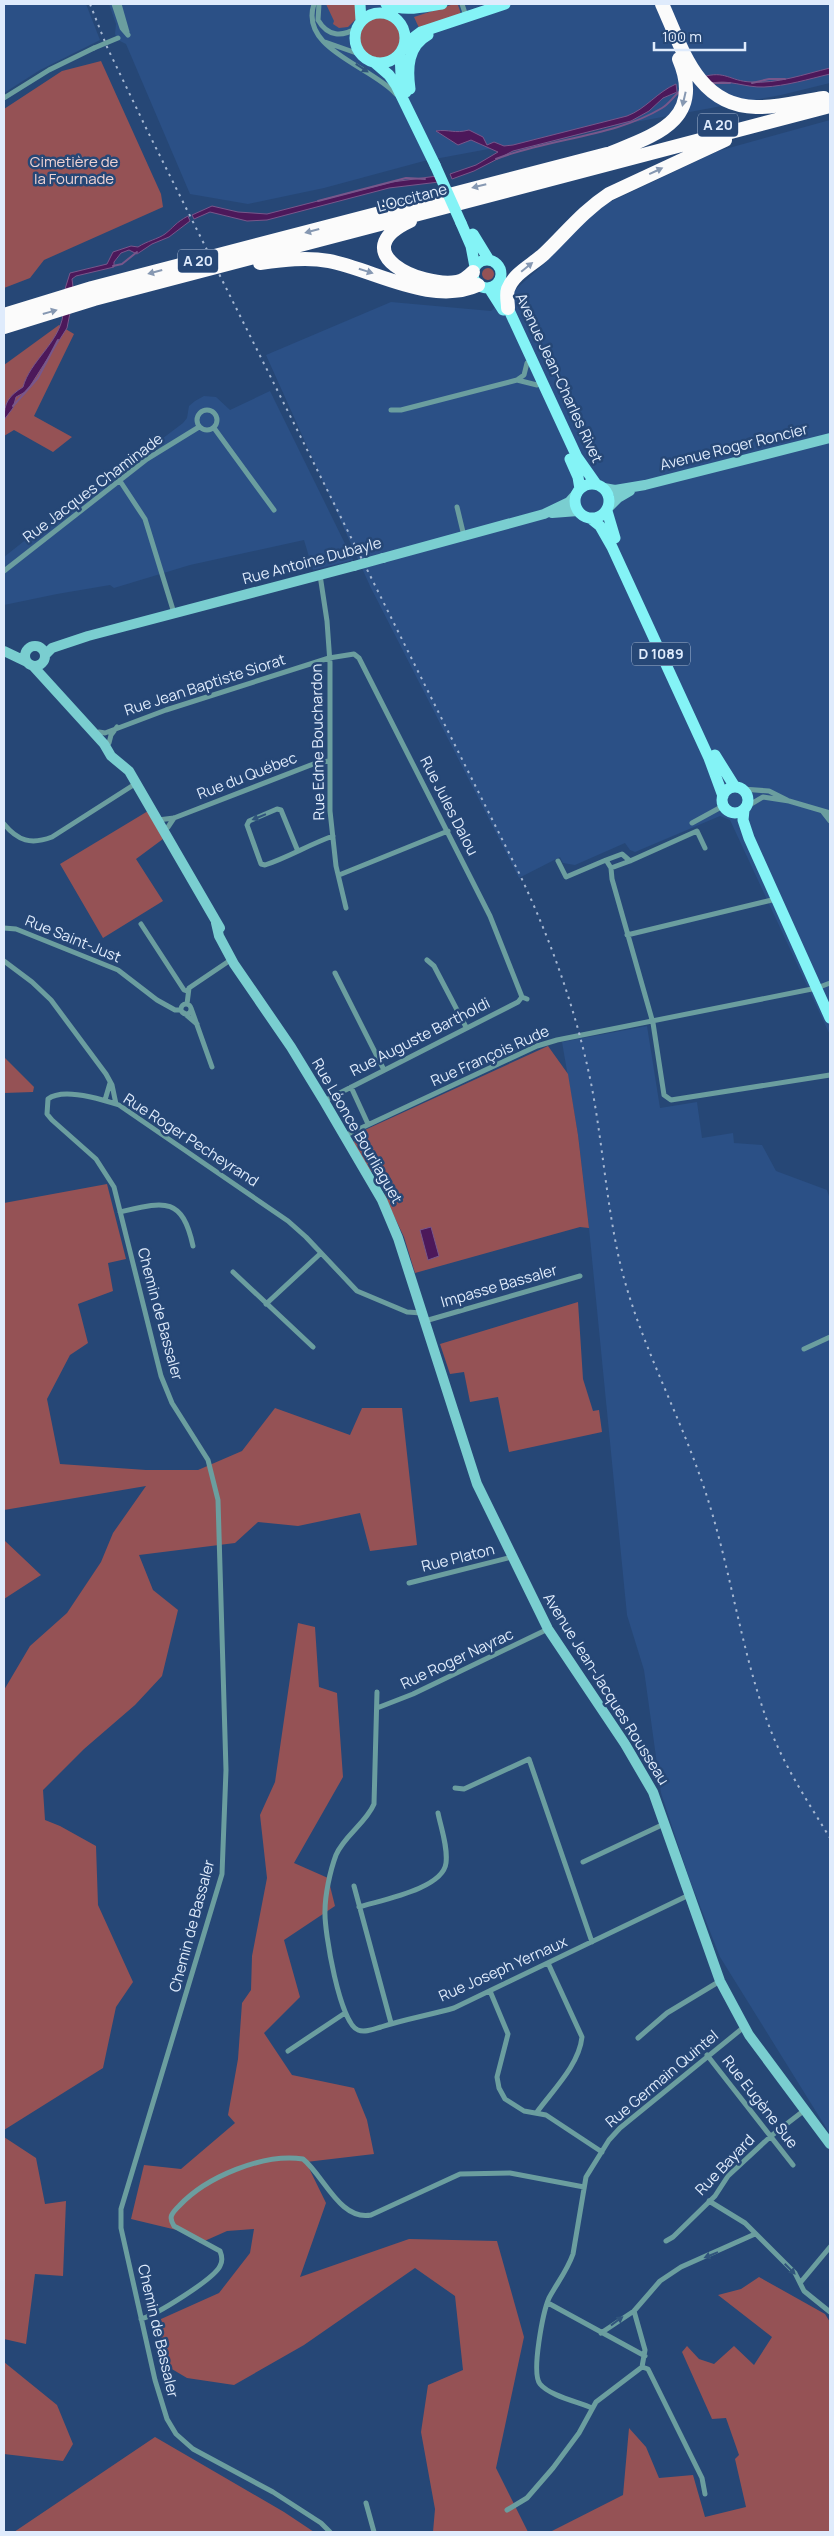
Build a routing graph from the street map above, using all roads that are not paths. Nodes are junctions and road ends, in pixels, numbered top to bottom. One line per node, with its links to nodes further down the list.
1 (114, 4): 16 (street)
2 (119, 4): 16 (street)
3 (314, 4): 17 (street)
4 (319, 4): 15 (street)
5 (360, 4): 15 (main road)
6 (373, 4): 12 (main road)
7 (442, 4): 12 (main road); 12 (main road)
8 (462, 4): 13 (street)
9 (506, 4): 13 (main road)
10 (655, 4): 25 (highway, one-way to 25)
11 (662, 4): 22 (highway)
12 (390, 12): 15 (main road); 18 (main road)
13 (466, 16): 14 (main road)
14 (452, 22): 18 (main road); 23 (main road)
15 (359, 25): 19 (main road)
16 (128, 35): 21 (street, bridge)
17 (322, 41): 19 (street); 23 (street, one-way to 23)
18 (402, 49): 20 (main road); 23 (main road, Avenue Jean-Charles Rivet)
19 (362, 55): 20 (main road)
20 (374, 62): 23 (main road, Avenue Jean-Charles Rivet)
21 (4, 98)
22 (828, 100): 24 (highway, L'Occitane / A 20); 25 (highway, L'Occitane / A 20)
23 (411, 108): 27 (main road, Avenue Jean-Charles Rivet, bridge)
24 (770, 121): 26 (highway, L'Occitane / A 20); 32 (highway, one-way to 24)
25 (611, 153): 33 (highway, L'Occitane / A 20, one-way to 33)
26 (435, 209): 29 (highway, L'Occitane / A 20); 30 (highway)
27 (464, 222): 28 (main road, Avenue Jean-Charles Rivet); 30 (main road, Avenue Jean-Charles Rivet)
28 (489, 260): 30 (main road); 31 (main road, Avenue Jean-Charles Rivet)
29 (197, 272): 30 (highway, one-way to 30); 34 (highway, L'Occitane / A 20, one-way to 29)
30 (479, 278): 31 (main road); 35 (main road, Avenue Jean-Charles Rivet)
31 (500, 281): 32 (main road, Avenue Jean-Charles Rivet)
32 (508, 308): 44 (main road, Avenue Jean-Charles Rivet)
33 (4, 315)
34 (4, 327)
35 (527, 363): 36 (street); 37 (main road, Avenue Jean-Charles Rivet)
36 (517, 380): 37 (street); 38 (street)
37 (537, 385): 45 (main road, Avenue Jean-Charles Rivet)
38 (391, 410)
39 (200, 427): 40 (street); 40 (street); 42 (street, Rue Jacques Chaminade)
40 (214, 428): 48 (street)
41 (830, 438): 43 (main road, Avenue Roger Roncier)
42 (120, 481): 53 (street, Rue Jacques Chaminade); 55 (street)
43 (645, 485): 44 (main road, Avenue Roger Roncier); 47 (main road, Avenue Roger Roncier)
44 (600, 486): 45 (main road); 47 (main road)
45 (578, 491): 49 (main road); 50 (main road, Rue Antoine Dubayle)
46 (457, 507): 52 (street)
47 (607, 509): 51 (main road); 68 (main road, D 1089)
48 (274, 510)
49 (578, 511): 50 (main road, Rue Antoine Dubayle); 51 (main road)
50 (544, 514): 52 (main road, Rue Antoine Dubayle)
51 (590, 518): 70 (main road, D 1089)
52 (464, 536): 54 (main road, Rue Antoine Dubayle, bridge)
53 (4, 571)
54 (320, 575): 55 (main road, Rue Antoine Dubayle); 59 (street, Rue Edme Bouchardon)
55 (174, 613): 56 (main road, Rue Antoine Dubayle)
56 (88, 636): 57 (main road, Rue Antoine Dubayle); 60 (main road, Rue Antoine Dubayle)
57 (33, 647): 58 (main road, Rue Antoine Dubayle); 60 (main road); 60 (main road)
58 (10, 651): 60 (main road, Rue Antoine Dubayle)
59 (329, 658): 62 (street, Rue Jean Baptiste Siorat); 66 (street, Rue Edme Bouchardon); 81 (street, Rue Jules Dalou)
60 (37, 661): 61 (main road, Rue Léonce Bourliaguet)
61 (81, 715): 63 (main road, Rue Léonce Bourliaguet); 65 (main road, Rue Léonce Bourliaguet)
62 (118, 727): 63 (street, Rue Jean Baptiste Siorat); 64 (street, Rue Jean Baptiste Siorat)
63 (99, 732): 64 (main road, Rue Léonce Bourliaguet)
64 (109, 743): 65 (main road, Rue Léonce Bourliaguet)
65 (114, 757): 67 (main road, Rue Léonce Bourliaguet)
66 (329, 762): 75 (street, Rue du Québec); 82 (street, Rue Edme Bouchardon)
67 (137, 786): 76 (main road, Rue Léonce Bourliaguet); 79 (street)
68 (738, 788): 69 (street); 70 (main road); 72 (main road)
69 (789, 801): 72 (street); 73 (street)
70 (725, 804): 72 (main road); 78 (street); 83 (main road)
71 (830, 806): 73 (street)
72 (745, 808): 83 (main road)
73 (823, 811): 74 (street); 77 (street)
74 (830, 813)
75 (174, 818): 76 (street, Rue du Québec); 80 (street)
76 (160, 819): 80 (main road, Rue Léonce Bourliaguet)
77 (830, 821)
78 (692, 823)
79 (4, 824)
80 (166, 829): 96 (main road, Rue Léonce Bourliaguet)
81 (448, 831): 90 (street); 105 (street, Rue Jules Dalou)
82 (333, 836): 85 (street); 90 (street, Rue Edme Bouchardon)
83 (748, 838): 91 (main road)
84 (705, 848): 88 (street)
85 (296, 850): 85 (street, one-way to 85)
86 (606, 860): 87 (street); 88 (street); 89 (street)
87 (558, 861)
88 (630, 861): 89 (street)
89 (611, 868): 95 (street)
90 (339, 875): 92 (street, Rue Edme Bouchardon)
91 (776, 898): 95 (street); 103 (main road)
92 (346, 908)
93 (141, 924): 100 (street)
94 (4, 928): 107 (street, Rue Saint-Just)
95 (627, 936): 109 (street)
96 (233, 959): 101 (street); 118 (main road, Rue Léonce Bourliaguet)
97 (427, 960): 111 (street)
98 (4, 962): 115 (street)
99 (335, 973): 113 (street)
100 (178, 980): 101 (street); 104 (street)
101 (192, 984): 104 (street)
102 (830, 984): 103 (street, Rue François Rude)
103 (817, 988): 108 (main road); 109 (street, Rue François Rude)
104 (187, 992): 106 (street)
105 (525, 998): 111 (street, Rue Auguste Bartholdi)
106 (189, 1006): 107 (street); 110 (street)
107 (182, 1011): 110 (street, Rue Saint-Just)
108 (830, 1018)
109 (652, 1020): 114 (street); 120 (street, Rue François Rude)
110 (197, 1024): 112 (street)
111 (466, 1027): 113 (street, Rue Auguste Bartholdi)
112 (212, 1067)
113 (384, 1070): 116 (street, Rue Auguste Bartholdi)
114 (830, 1075)
115 (110, 1082): 117 (street); 119 (street)
116 (350, 1087): 118 (street, Rue Auguste Bartholdi); 120 (street)
117 (105, 1100): 119 (street, Rue Roger Pecheyrand); 122 (street, Rue Roger Pecheyrand)
118 (324, 1101): 121 (main road, Rue Léonce Bourliaguet)
119 (116, 1104): 124 (street, Rue Roger Pecheyrand)
120 (368, 1124): 121 (street, Rue François Rude)
121 (344, 1136): 128 (main road, Rue Léonce Bourliaguet)
122 (120, 1212): 123 (street); 169 (street, Chemin de Bassaler)
123 (193, 1246)
124 (321, 1253): 127 (street); 128 (street, Rue Roger Pecheyrand)
125 (233, 1272): 127 (street)
126 (580, 1276): 128 (street, Impasse Bassaler)
127 (266, 1304): 130 (street)
128 (423, 1316): 132 (main road, Avenue Jean-Jacques Rousseau)
129 (830, 1337): 131 (street)
130 (313, 1347)
131 (804, 1350)
132 (512, 1557): 133 (street, Rue Platon); 134 (main road, Avenue Jean-Jacques Rousseau)
133 (409, 1583)
134 (548, 1629): 136 (street, Rue Roger Nayrac); 139 (main road, Avenue Jean-Jacques Rousseau)
135 (377, 1692): 136 (street)
136 (377, 1708): 148 (street, Rue Joseph Yernaux)
137 (455, 1788): 144 (street)
138 (438, 1813): 143 (street)
139 (665, 1824): 140 (street); 142 (main road, Avenue Jean-Jacques Rousseau)
140 (583, 1862)
141 (354, 1886): 143 (street)
142 (689, 1895): 144 (street, Rue Joseph Yernaux); 146 (main road, Avenue Jean-Jacques Rousseau)
143 (359, 1906): 149 (street)
144 (592, 1942): 145 (street, Rue Joseph Yernaux)
145 (548, 1963): 147 (street, Rue Joseph Yernaux); 155 (street)
146 (720, 1981): 150 (main road, Avenue Jean-Jacques Rousseau); 151 (street)
147 (490, 1991): 149 (street, Rue Joseph Yernaux); 155 (street)
148 (345, 2012): 149 (street, Rue Joseph Yernaux); 152 (street)
149 (391, 2023)
150 (745, 2026): 153 (street, Rue Germain Quintel); 154 (main road, Avenue Jean-Jacques Rousseau)
151 (638, 2038)
152 (288, 2051)
153 (708, 2055): 156 (street, Rue Eugène Sue); 158 (street, Rue Germain Quintel)
154 (806, 2109): 156 (street, Rue Bayard); 157 (main road, Avenue Jean-Jacques Rousseau)
155 (537, 2112): 158 (street)
156 (771, 2136): 159 (street, Rue Eugène Sue); 161 (street, Rue Bayard)
157 (830, 2144)
158 (602, 2152): 160 (street, Rue Germain Quintel)
159 (793, 2165)
160 (584, 2187): 166 (street, Rue Germain Quintel); 169 (street)
161 (709, 2201): 162 (street); 163 (street, Rue Bayard)
162 (755, 2234): 165 (street, one-way to 165); 167 (street, one-way to 167)
163 (666, 2241)
164 (830, 2247): 165 (street)
165 (800, 2283): 168 (street)
166 (548, 2303): 170 (street); 173 (street, Rue Germain Quintel)
167 (634, 2311): 170 (street, one-way to 167); 171 (street)
168 (830, 2312)
169 (141, 2319): 177 (street, Chemin de Bassaler)
170 (601, 2333): 171 (street)
171 (645, 2356): 172 (street)
172 (642, 2366): 173 (street); 174 (street)
173 (592, 2408): 176 (street)
174 (705, 2494)
175 (366, 2503): 178 (street)
176 (507, 2510)
177 (330, 2532)
178 (374, 2532)

